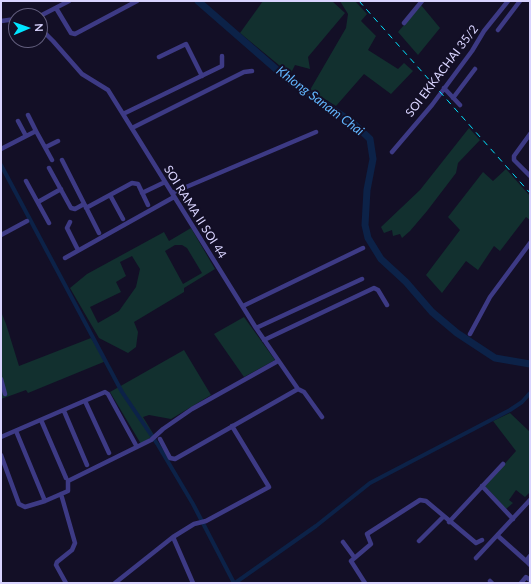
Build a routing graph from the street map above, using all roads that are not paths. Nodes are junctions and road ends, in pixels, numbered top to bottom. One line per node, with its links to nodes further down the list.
1 (69, 1): 6 (street)
2 (137, 1): 6 (street)
3 (422, 1): 8 (street)
4 (508, 1): 16 (street, SOI EKKACHAI 35/2)
5 (520, 1): 9 (street)
6 (56, 8): 7 (street)
7 (48, 12)
8 (404, 23)
9 (498, 30)
10 (48, 36): 19 (street, SOI RAMA II SOI 44)
11 (222, 56): 15 (street)
12 (159, 57): 15 (street)
13 (475, 69): 17 (street)
14 (252, 72): 22 (street)
15 (202, 76): 19 (street)
16 (444, 88): 17 (street); 30 (street, SOI EKKACHAI 35/2)
17 (453, 98): 18 (street)
18 (460, 105)
19 (123, 114): 22 (street, SOI RAMA II SOI 44)
20 (28, 115): 23 (street)
21 (18, 121): 26 (street)
22 (132, 128): 36 (street, SOI RAMA II SOI 44)
23 (36, 130): 26 (street); 28 (street)
24 (316, 132): 40 (street)
25 (530, 134): 34 (street)
26 (26, 136): 29 (street)
27 (58, 141): 28 (street)
28 (46, 147): 31 (street)
29 (1, 149)
30 (392, 152)
31 (52, 160)
32 (62, 160): 43 (street)
33 (50, 168): 37 (street)
34 (530, 176)
35 (26, 182): 41 (street)
36 (165, 182): 38 (street); 40 (street, SOI RAMA II SOI 44)
37 (61, 189): 41 (street); 43 (street)
38 (142, 193): 39 (street); 42 (street)
39 (110, 195): 43 (street); 44 (street)
40 (173, 195): 52 (street); 56 (street, SOI RAMA II SOI 44)
41 (38, 202): 47 (street)
42 (148, 205)
43 (85, 206): 48 (street)
44 (123, 219)
45 (27, 221): 49 (street)
46 (70, 222): 52 (street)
47 (49, 223)
48 (99, 233)
49 (1, 236)
50 (530, 244): 58 (street)
51 (363, 248): 56 (street)
52 (78, 250): 53 (street)
53 (65, 258)
54 (362, 279): 57 (street)
55 (387, 305): 59 (street)
56 (243, 306): 57 (street, SOI RAMA II SOI 44)
57 (256, 328): 59 (street, SOI RAMA II SOI 44)
58 (470, 334)
59 (264, 340): 60 (street, SOI RAMA II SOI 44)
60 (278, 361): 62 (street, SOI RAMA II SOI 44); 72 (street)
61 (1, 379): 63 (street)
62 (298, 389): 66 (street, SOI RAMA II SOI 44); 68 (street)
63 (5, 394)
64 (85, 401): 65 (street); 72 (street); 73 (street)
65 (64, 411): 67 (street); 76 (street)
66 (322, 417)
67 (41, 420): 69 (street); 77 (street)
68 (232, 426): 71 (street); 86 (street)
69 (16, 430): 70 (street); 81 (street)
70 (1, 437)
71 (160, 439)
72 (137, 447): 77 (street)
73 (109, 453)
74 (1, 455): 81 (street)
75 (503, 464): 78 (street)
76 (87, 465)
77 (67, 480): 79 (street)
78 (482, 486): 83 (street); 84 (street)
79 (61, 494): 81 (street); 95 (street)
80 (530, 500): 83 (street)
81 (45, 501)
82 (443, 517): 84 (street); 88 (street); 91 (street)
83 (513, 519): 85 (street)
84 (448, 522): 87 (street)
85 (498, 536): 92 (street); 93 (street)
86 (173, 537): 96 (street); 97 (street)
87 (482, 540)
88 (419, 541)
89 (343, 542): 91 (street)
90 (530, 556): 93 (street)
91 (354, 557): 98 (street)
92 (476, 558)
93 (528, 563)
94 (529, 577): 99 (street)
95 (66, 583)
96 (115, 583)
97 (193, 583)
98 (365, 583)
99 (522, 583)

